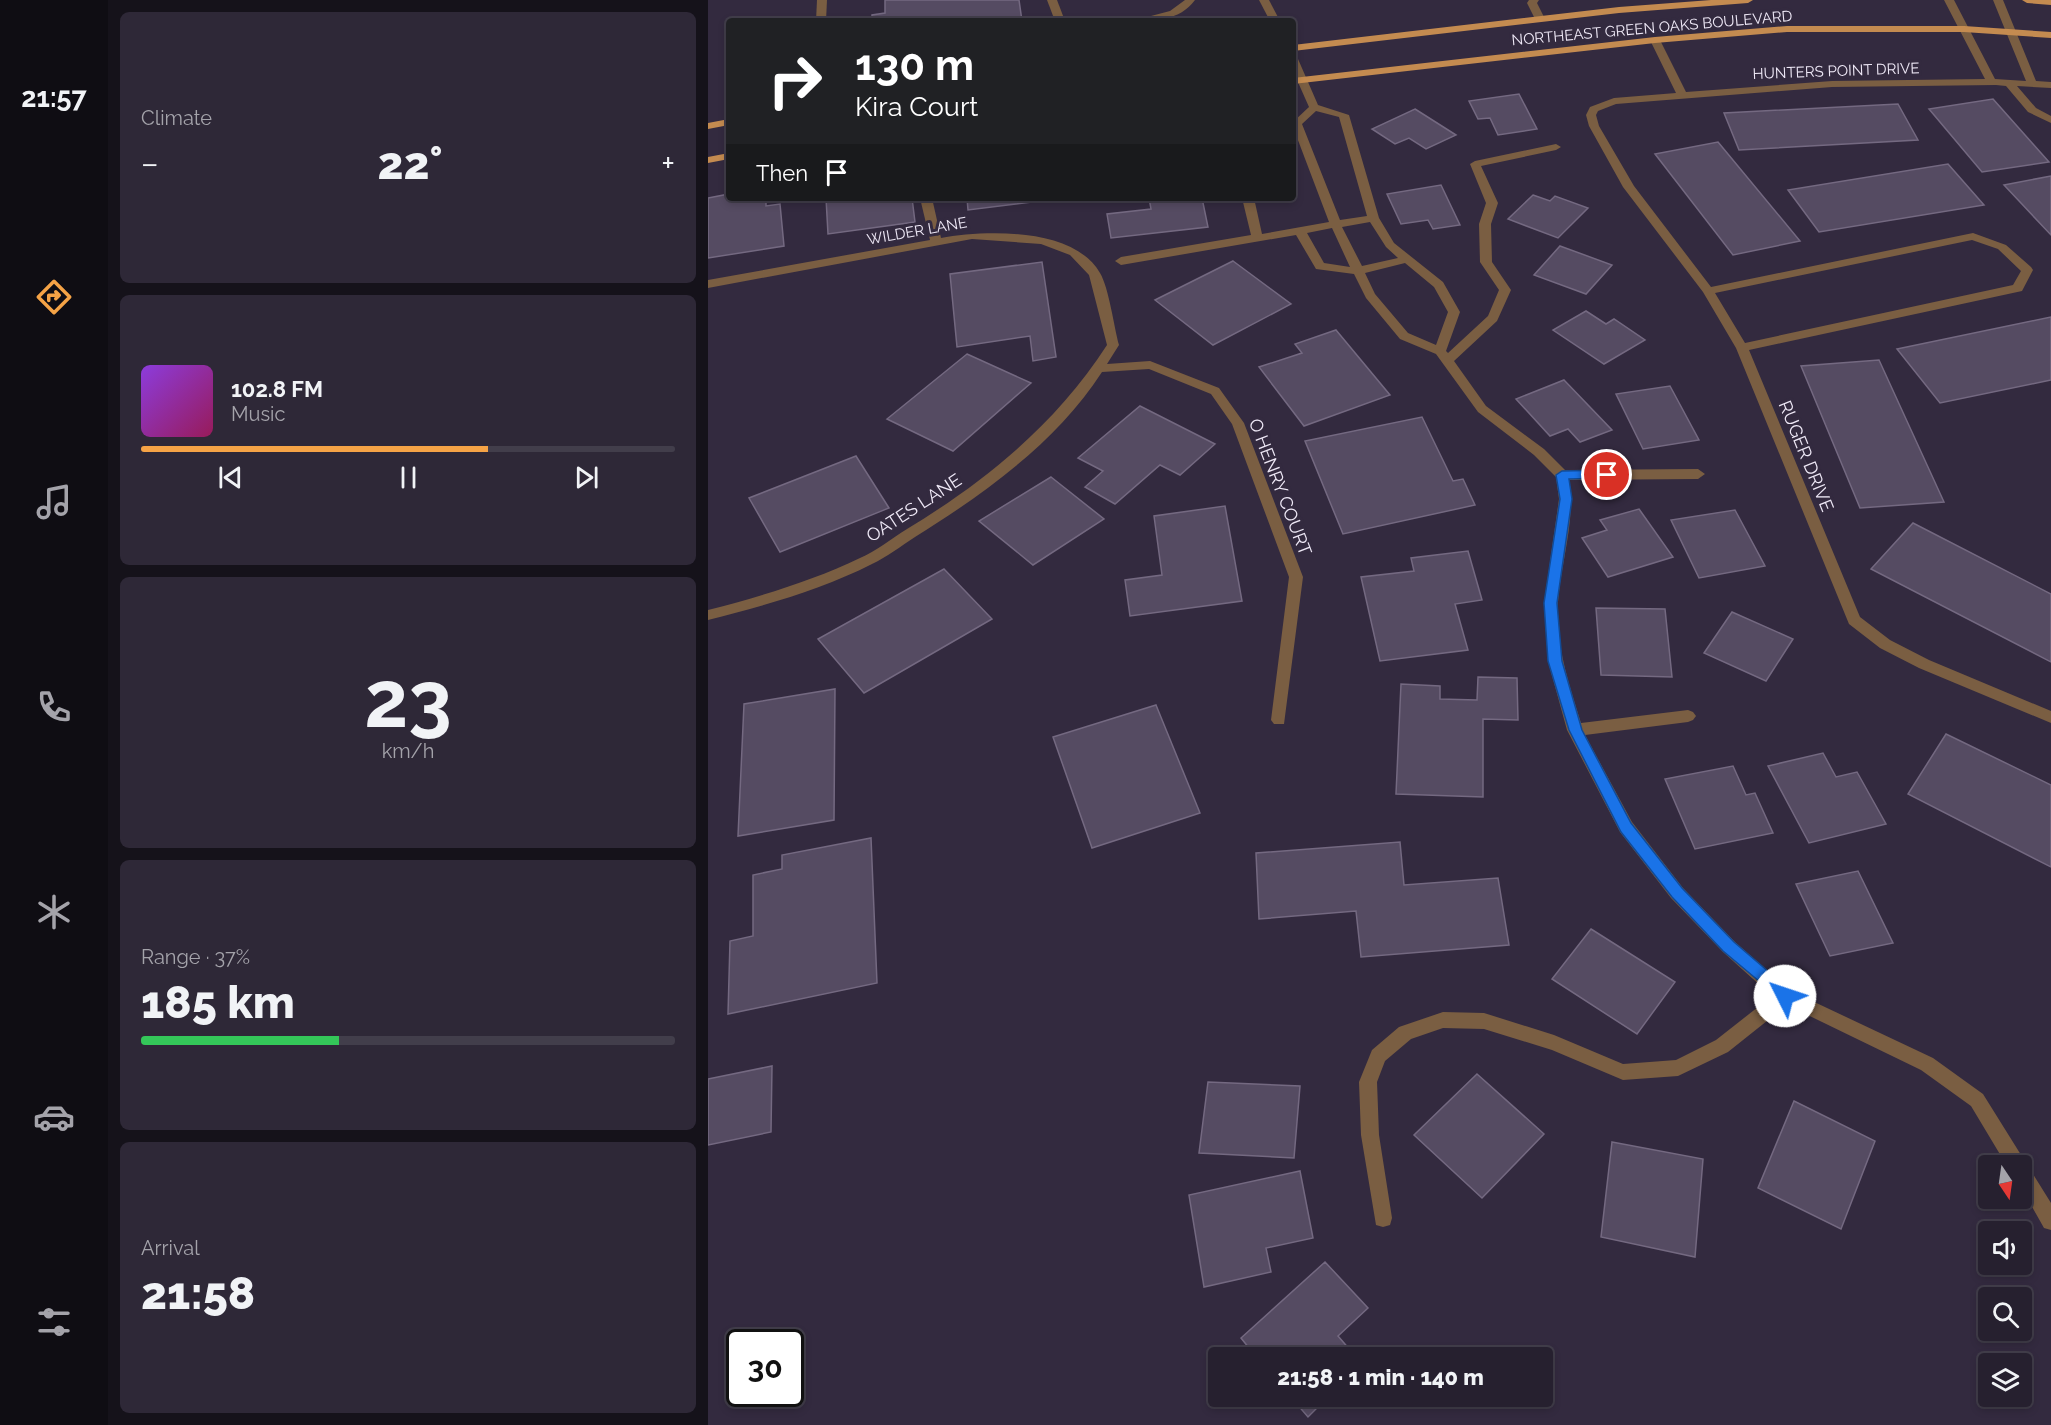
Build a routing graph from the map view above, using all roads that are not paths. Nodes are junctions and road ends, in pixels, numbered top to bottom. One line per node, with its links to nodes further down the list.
1 (822, 0): 12 (street)
2 (1052, 0): 13 (street)
3 (1190, 0): 14 (street)
4 (1264, 0): 15 (street)
5 (1521, 0): 10 (street)
6 (1748, 0): 16 (main road, NORTHEAST GREEN OAKS BOULEVARD)
7 (1949, 0): 17 (street)
8 (1998, 0): 18 (street)
9 (2027, 0): 11 (main road)
10 (1533, 2): 16 (street)
11 (2051, 2)
12 (821, 18)
13 (1059, 18)
14 (1156, 18)
15 (1273, 18)
16 (1540, 19): 21 (main road, NORTHEAST GREEN OAKS BOULEVARD)
17 (1964, 28): 18 (main road, NORTHEAST GREEN OAKS BOULEVARD); 20 (main road, NORTHEAST GREEN OAKS BOULEVARD); 23 (street)
18 (2011, 32): 19 (main road, NORTHEAST GREEN OAKS BOULEVARD); 25 (street)
19 (2051, 35)
20 (1655, 40): 22 (main road, NORTHEAST GREEN OAKS BOULEVARD); 27 (street)
21 (1296, 48)
22 (1297, 80): 28 (street)
23 (1992, 82): 24 (street, HUNTERS POINT DRIVE); 27 (street, HUNTERS POINT DRIVE)
24 (2009, 83): 25 (street, HUNTERS POINT DRIVE); 29 (street)
25 (2032, 83): 26 (street, HUNTERS POINT DRIVE)
26 (2051, 85)
27 (1682, 95): 32 (street, HUNTERS POINT DRIVE)
28 (1314, 107): 33 (street); 39 (street)
29 (2051, 120)
30 (726, 123): 31 (main road)
31 (708, 126)
32 (1594, 126): 48 (street, RUGER DRIVE)
33 (1298, 145): 40 (street)
34 (1556, 147): 50 (street)
35 (726, 157): 36 (main road)
36 (708, 160)
37 (927, 201): 43 (street)
38 (1249, 201): 42 (street)
39 (1373, 218): 40 (street); 44 (street)
40 (1336, 225): 41 (street); 46 (street)
41 (1300, 231): 42 (street); 46 (street)
42 (1257, 238): 45 (street)
43 (936, 241): 47 (street, WILDER LANE); 51 (street, WILDER LANE)
44 (1407, 259): 46 (street); 50 (street)
45 (1121, 261)
46 (1358, 272): 50 (street)
47 (708, 284)
48 (1708, 291): 49 (street, RUGER DRIVE); 49 (street)
49 (1742, 348): 56 (street, RUGER DRIVE)
50 (1444, 356): 53 (street)
51 (1100, 368): 54 (street, OATES LANE); 57 (street, O HENRY COURT)
52 (1698, 474): 53 (street)
53 (1562, 475): 58 (street)
54 (708, 615)
55 (1688, 716): 58 (street)
56 (2051, 717)
57 (1279, 720)
58 (1575, 730): 59 (street)
59 (1785, 996): 60 (street); 62 (street)
60 (2011, 1155)
61 (2032, 1188): 63 (street)
62 (1383, 1218)
63 (2051, 1221)

